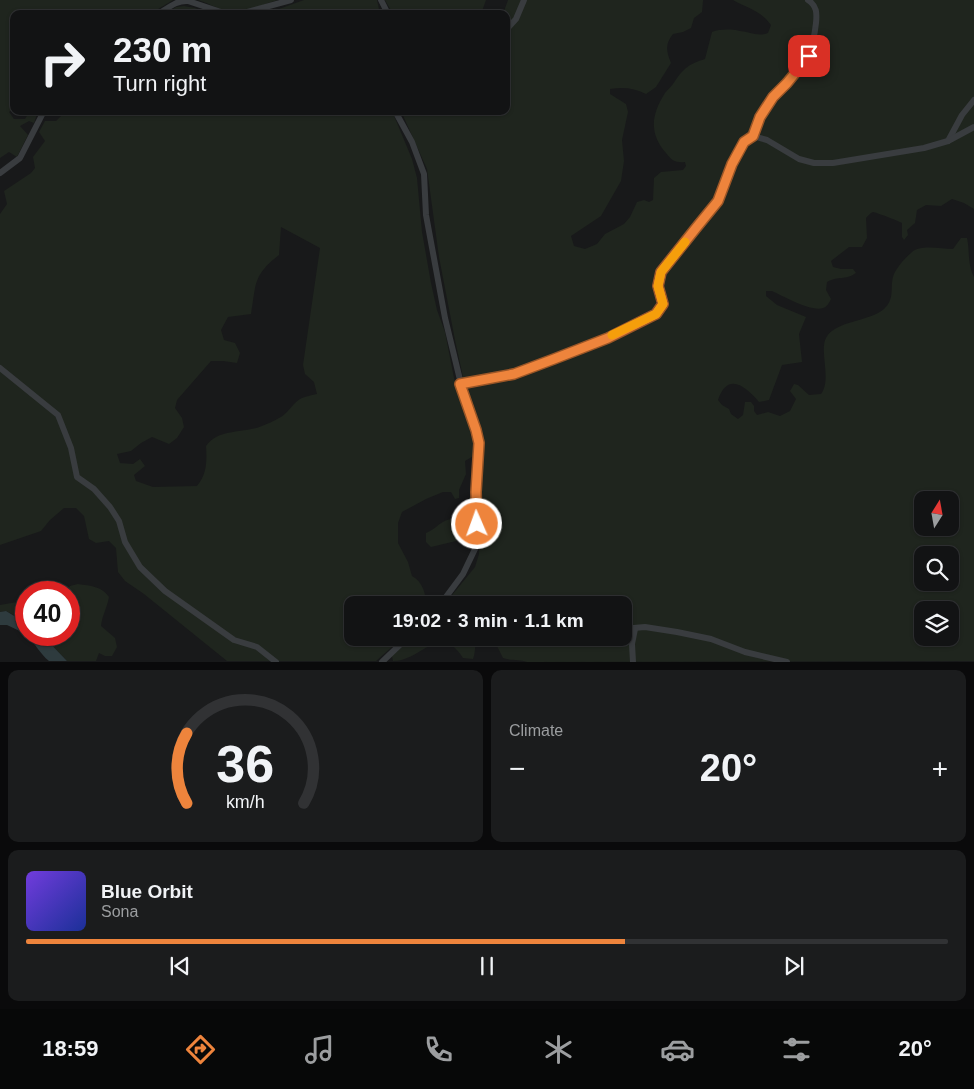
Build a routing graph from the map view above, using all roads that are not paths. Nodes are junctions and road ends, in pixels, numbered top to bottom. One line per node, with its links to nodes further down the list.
1 (291, 0): 6 (street)
2 (524, 0): 7 (street)
3 (808, 0): 12 (street)
4 (165, 10): 5 (street)
5 (215, 10)
6 (255, 10)
7 (510, 26)
8 (974, 100): 13 (street)
9 (42, 115): 14 (street)
10 (397, 115): 16 (street)
11 (974, 127): 13 (street)
12 (753, 136): 13 (street); 16 (street)
13 (948, 140)
14 (0, 173)
15 (0, 368): 20 (street)
16 (460, 384): 17 (street)
17 (447, 596)
18 (635, 629): 22 (street); 23 (street)
19 (399, 646): 21 (street)
20 (276, 662)
21 (382, 662)
22 (633, 662)
23 (787, 662)

